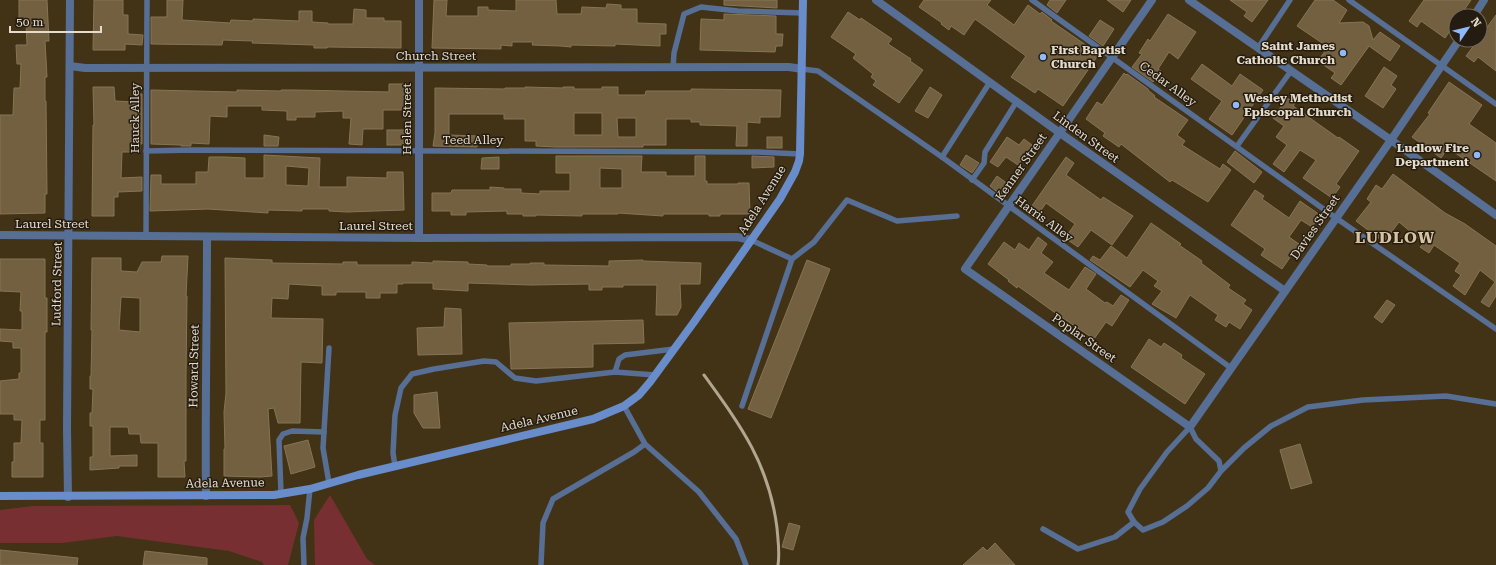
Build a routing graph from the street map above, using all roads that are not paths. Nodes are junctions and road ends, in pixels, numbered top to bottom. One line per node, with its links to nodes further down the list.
1 (70, 0): 15 (street, Ludford Street)
2 (147, 0): 17 (lane, Hauck Alley)
3 (419, 0): 18 (street, Helen Street)
4 (803, 0): 11 (street, Adela Avenue)
5 (876, 0): 22 (street, Linden Street)
6 (1032, 0): 14 (lane, Cedar Alley)
7 (1152, 0): 14 (street, Kenner Street)
8 (1189, 0): 12 (street)
9 (1290, 0): 12 (lane)
10 (1349, 0): 16 (lane)
11 (803, 13): 19 (lane); 20 (street, Adela Avenue)
12 (1258, 48): 21 (street)
13 (1454, 48): 16 (street, Davies Street)
14 (1112, 57): 25 (street, Kenner Street); 27 (lane, Cedar Alley)
15 (70, 66): 17 (street, Church Street); 38 (street, Ludford Street)
16 (1442, 66): 24 (lane); 26 (street, Davies Street)
17 (147, 68): 18 (street, Church Street); 28 (lane, Hauck Alley)
18 (419, 68): 19 (street, Church Street); 29 (street, Helen Street)
19 (672, 68): 20 (street, Church Street)
20 (802, 69): 30 (street, Adela Avenue); 31 (lane, Harris Alley)
21 (1291, 71): 26 (street); 27 (lane)
22 (990, 82): 23 (street, Linden Street); 31 (lane)
23 (1018, 101): 25 (street, Linden Street); 32 (lane)
24 (1496, 104)
25 (1060, 133): 33 (street, Kenner Street); 45 (street, Linden Street)
26 (1391, 140): 34 (street); 36 (street, Davies Street)
27 (1237, 146): 36 (lane, Cedar Alley)
28 (146, 151): 29 (lane, Teed Alley); 39 (lane, Hauck Alley)
29 (419, 151): 30 (lane, Teed Alley); 41 (street, Helen Street)
30 (800, 154): 42 (street, Adela Avenue)
31 (942, 157): 32 (lane, Harris Alley)
32 (972, 180): 33 (lane, Harris Alley)
33 (1008, 207): 44 (street, Kenner Street); 49 (lane, Harris Alley)
34 (1496, 215)
35 (957, 216): 43 (lane)
36 (1336, 218): 45 (street, Davies Street); 46 (lane, Cedar Alley)
37 (0, 236): 38 (street, Laurel Street)
38 (69, 236): 39 (street, Laurel Street); 65 (street, Ludford Street)
39 (146, 237): 40 (street, Laurel Street)
40 (207, 237): 41 (street, Laurel Street); 64 (street, Howard Street)
41 (419, 238): 42 (street, Laurel Street)
42 (751, 240): 43 (lane); 48 (street, Adela Avenue)
43 (792, 259): 54 (lane)
44 (965, 269): 55 (street, Poplar Street)
45 (1285, 291): 49 (street, Davies Street)
46 (1496, 329)
47 (329, 348): 56 (lane)
48 (674, 349): 50 (lane); 51 (street, Adela Avenue)
49 (1231, 368): 55 (street, Davies Street)
50 (615, 372): 51 (lane); 58 (lane)
51 (655, 375): 53 (street, Adela Avenue)
52 (1496, 404): 59 (lane)
53 (624, 406): 57 (lane); 58 (street, Adela Avenue)
54 (742, 406)
55 (1190, 427): 59 (lane); 66 (lane)
56 (324, 432): 60 (lane); 62 (lane)
57 (645, 444): 69 (lane); 70 (lane)
58 (395, 466): 60 (street, Adela Avenue)
59 (1220, 471): 66 (lane)
60 (329, 483): 61 (street, Adela Avenue)
61 (310, 488): 62 (street, Adela Avenue); 68 (lane)
62 (281, 493): 64 (street, Adela Avenue)
63 (0, 496): 65 (street, Adela Avenue)
64 (206, 496): 65 (street, Adela Avenue)
65 (68, 497)
66 (1134, 522): 67 (lane)
67 (1043, 529)
68 (304, 565)
69 (542, 565)
70 (746, 565)

